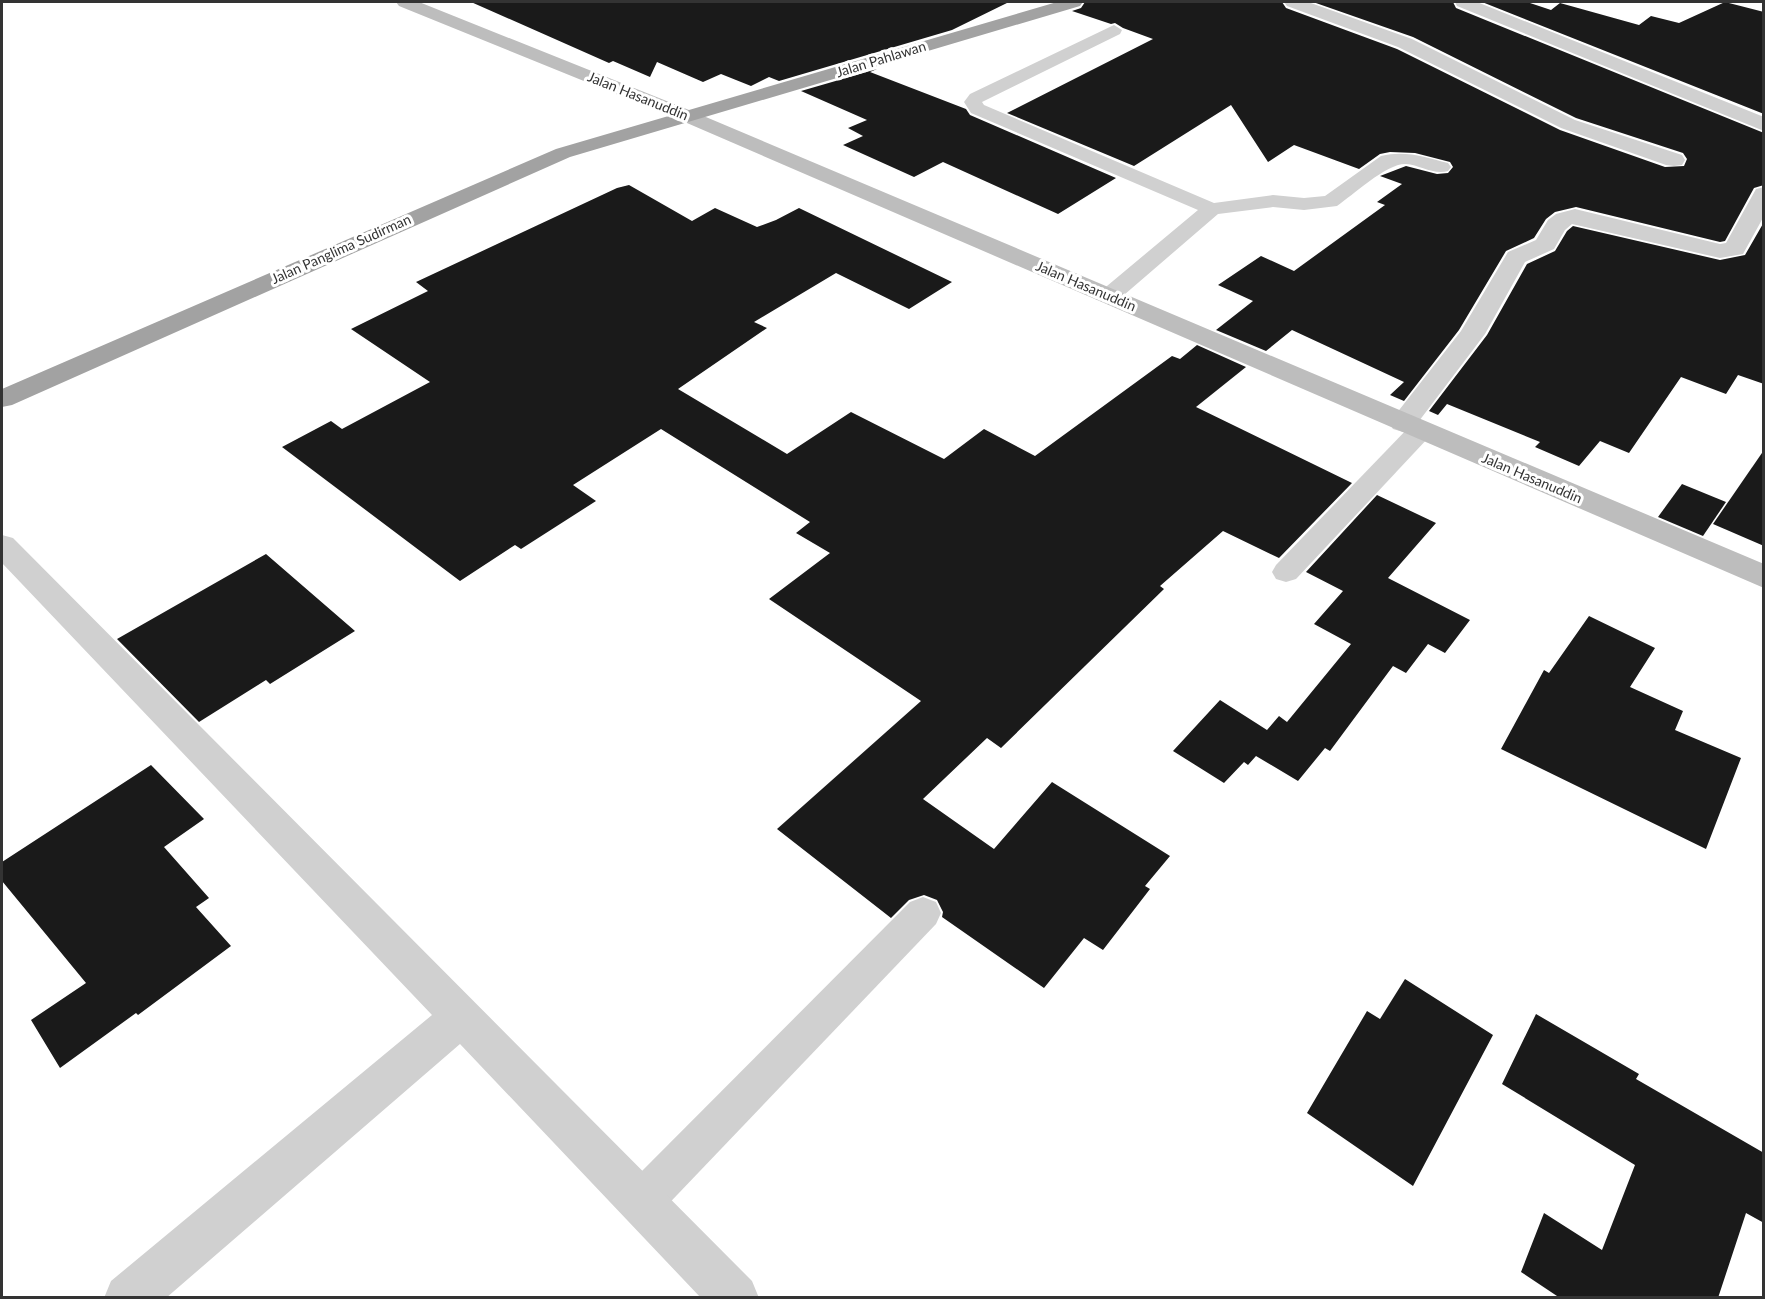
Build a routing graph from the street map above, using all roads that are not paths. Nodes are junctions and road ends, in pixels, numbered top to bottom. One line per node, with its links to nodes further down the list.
1 (405, 2): 6 (main road, Jalan Hasanuddin)
2 (1074, 2): 6 (highway, Jalan Pahlawan)
3 (1293, 2): 8 (street)
4 (1463, 2): 7 (street)
5 (1114, 30): 11 (lane)
6 (687, 116): 12 (main road, Jalan Hasanuddin); 13 (highway, Jalan Panglima Sudirman)
7 (1764, 125)
8 (1674, 160)
9 (1441, 167): 11 (lane)
10 (1764, 194): 14 (street)
11 (1212, 209): 12 (lane)
12 (1109, 296): 14 (main road, Jalan Hasanuddin)
13 (2, 399)
14 (1411, 427): 16 (lane); 17 (main road, Jalan Hasanuddin)
15 (2, 545): 19 (street)
16 (1286, 572)
17 (1764, 577)
18 (923, 913): 20 (lane)
19 (461, 1017): 20 (street); 21 (street)
20 (642, 1202): 22 (street)
21 (128, 1298)
22 (735, 1298)

